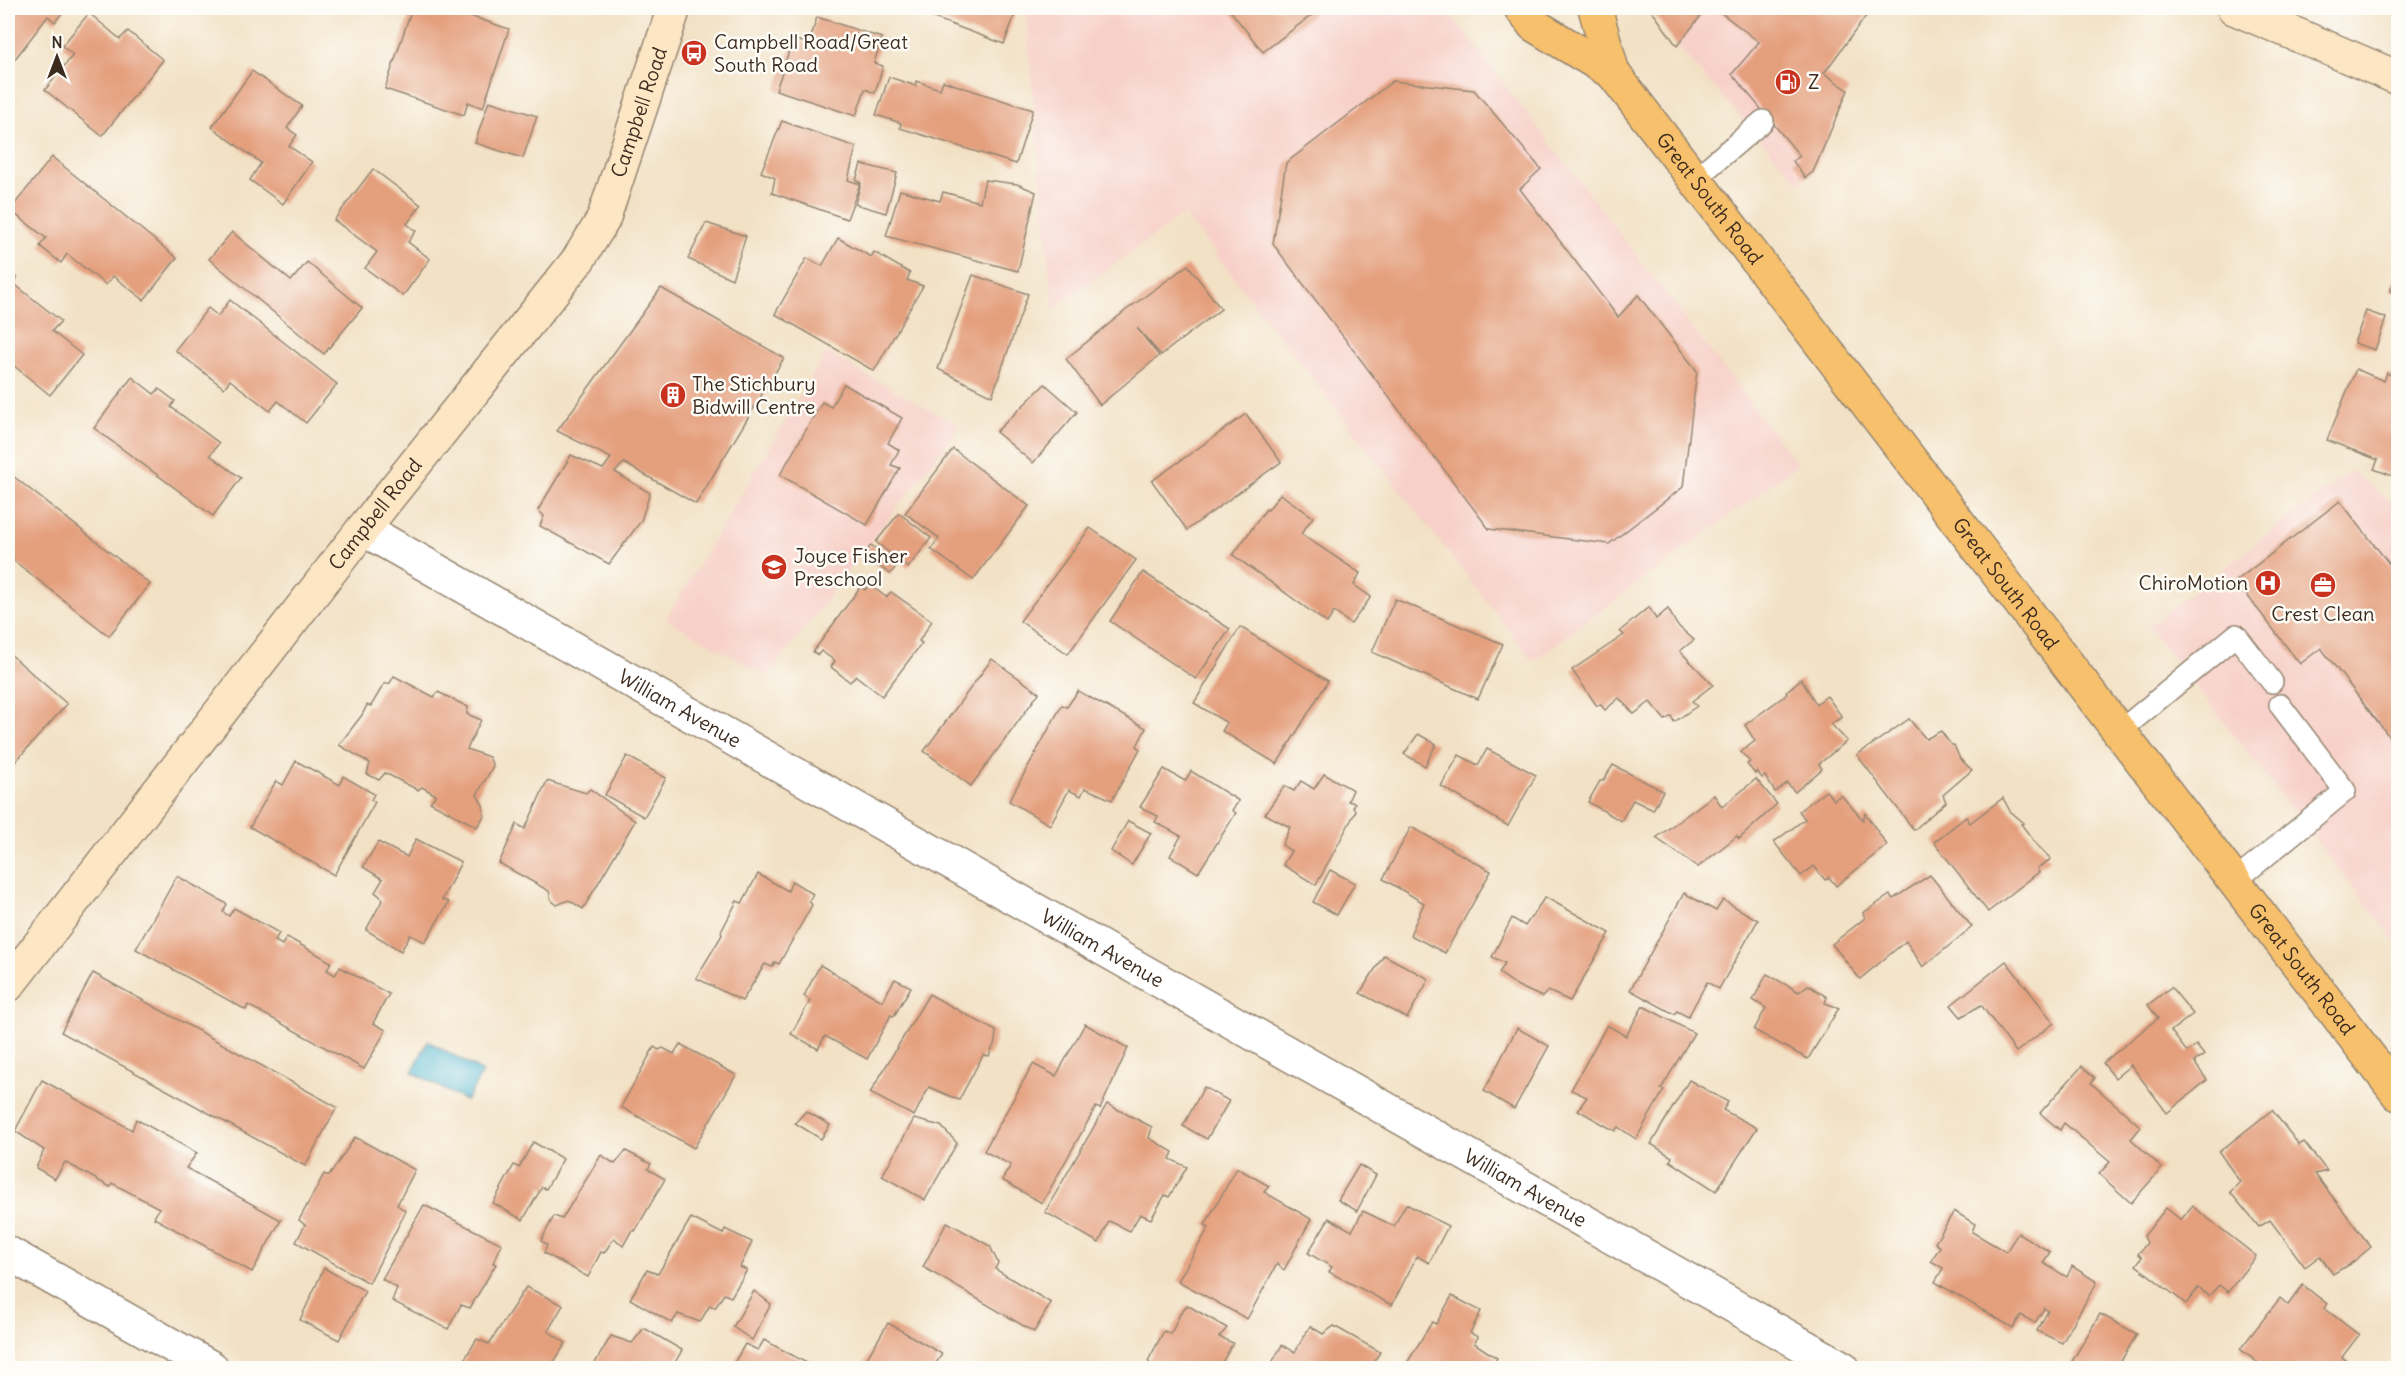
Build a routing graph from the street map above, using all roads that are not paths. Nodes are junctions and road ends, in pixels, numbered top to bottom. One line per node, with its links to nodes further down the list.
1 (674, 8): 9 (main road, Campbell Road)
2 (1521, 8): 5 (main road, Great South Road)
3 (1595, 8): 5 (main road, Great South Road)
4 (2234, 8): 6 (main road)
5 (1613, 73): 8 (main road, Great South Road)
6 (2398, 78)
7 (1763, 121): 8 (lane)
8 (1696, 178): 12 (main road, Great South Road)
9 (363, 529): 14 (main road, Campbell Road); 18 (street, William Avenue)
10 (2272, 682): 12 (lane)
11 (2280, 705): 13 (lane)
12 (2120, 731): 13 (main road, Great South Road)
13 (2235, 881): 15 (main road, Great South Road)
14 (8, 985)
15 (2398, 1094)
16 (8, 1252): 17 (street)
17 (212, 1368)
18 (1843, 1368)

